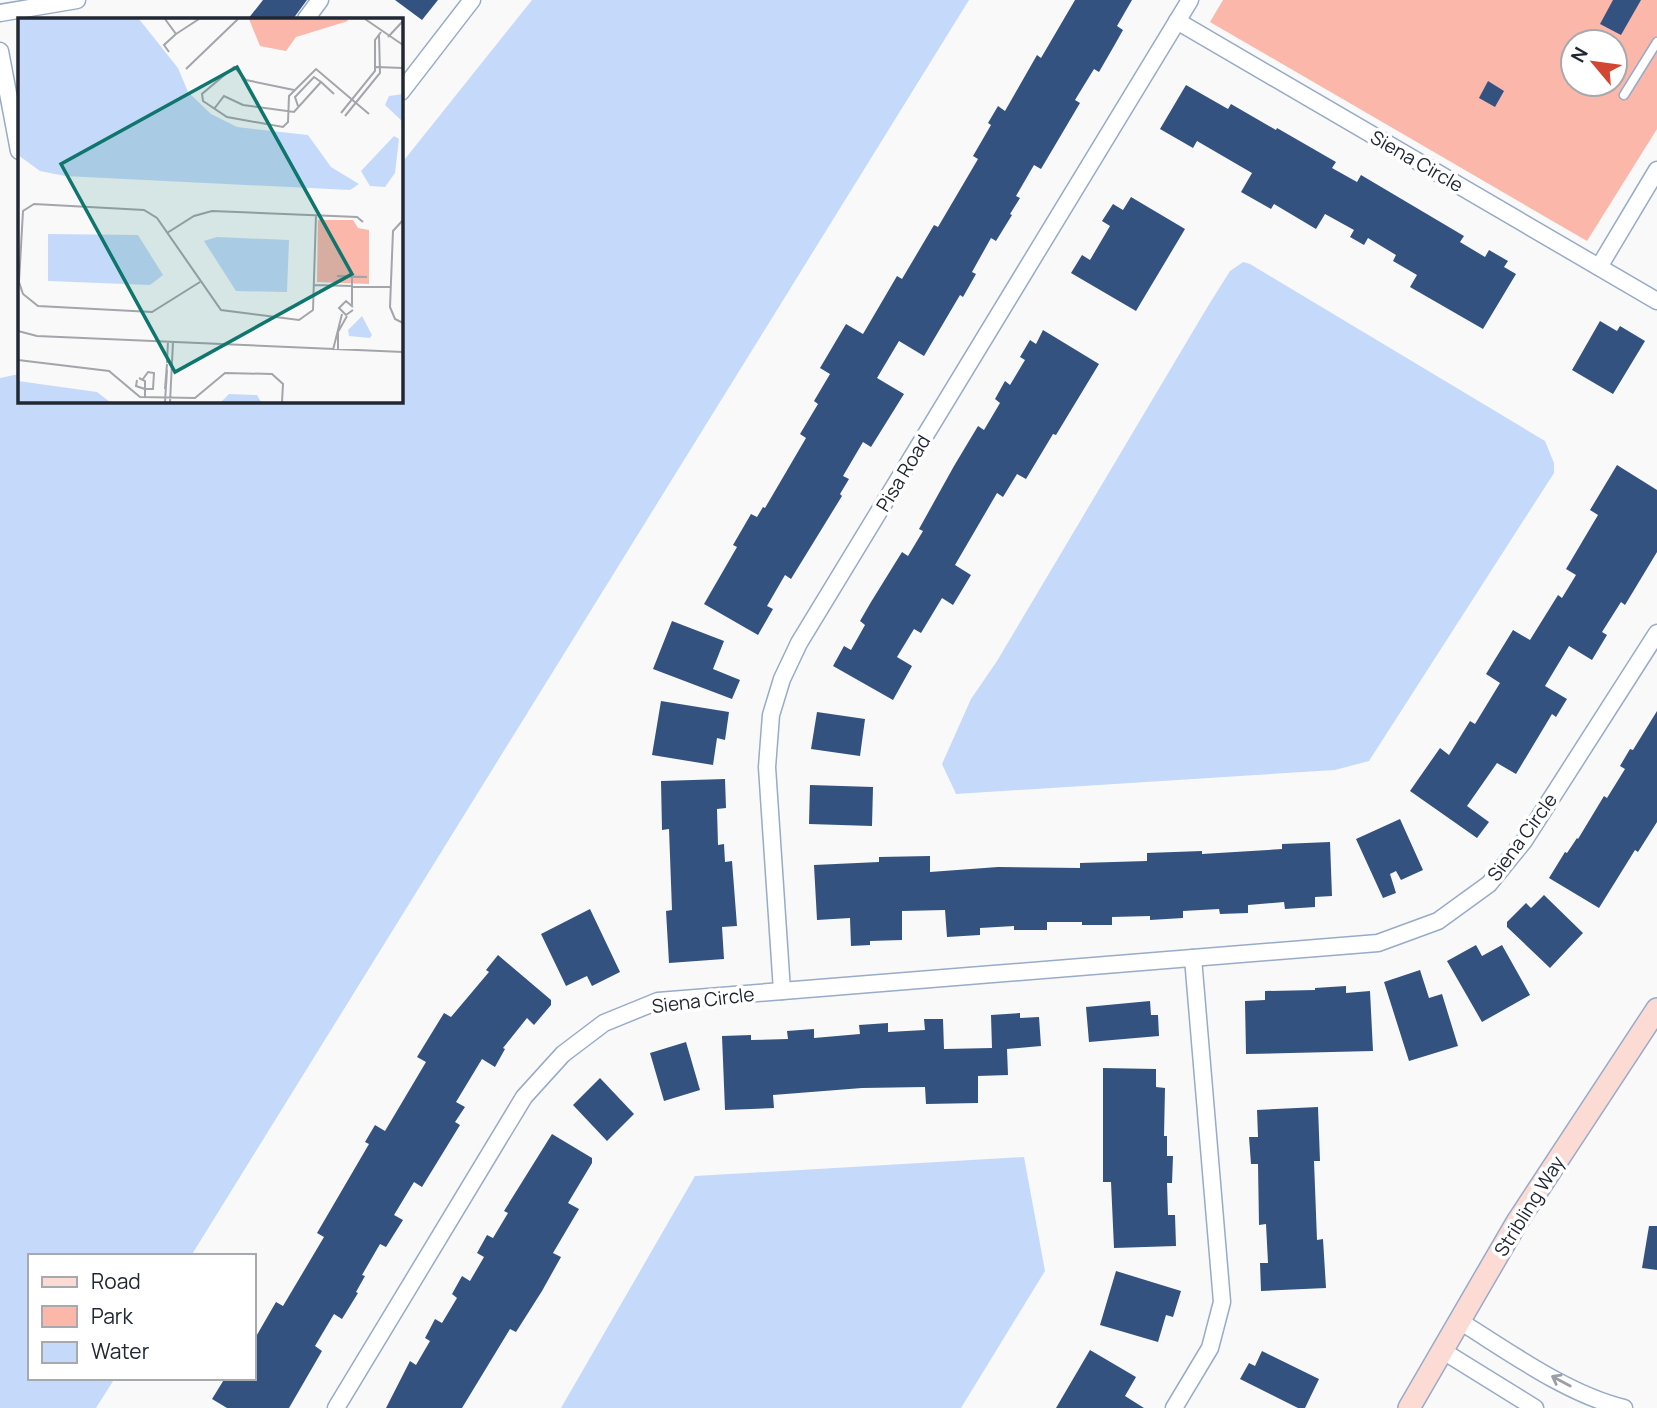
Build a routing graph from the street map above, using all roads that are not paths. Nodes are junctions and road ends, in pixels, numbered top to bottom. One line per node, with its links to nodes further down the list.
1 (77, 0): 5 (street)
2 (320, 0): 6 (street)
3 (472, 0): 11 (street)
4 (1190, 0): 7 (street, Pisa Road)
5 (0, 13)
6 (307, 18)
7 (1177, 21): 14 (street, Siena Circle); 18 (street, Pisa Road)
8 (1657, 42): 10 (lane)
9 (0, 51): 12 (street)
10 (1629, 87)
11 (402, 91)
12 (18, 146)
13 (1657, 170): 14 (street)
14 (1599, 267): 15 (street, Siena Circle)
15 (1657, 300)
16 (1657, 633): 17 (street, Siena Circle)
17 (1194, 958): 18 (street, Siena Circle); 23 (street)
18 (782, 991): 22 (street, Siena Circle)
19 (1657, 1009): 20 (street, Stribling Way)
20 (1461, 1322): 21 (street, Stribling Way); 26 (street, one-way to 20)
21 (1443, 1351): 24 (street, Stribling Way); 25 (street)
22 (336, 1408)
23 (1174, 1408)
24 (1409, 1408)
25 (1535, 1408)
26 (1623, 1408)

